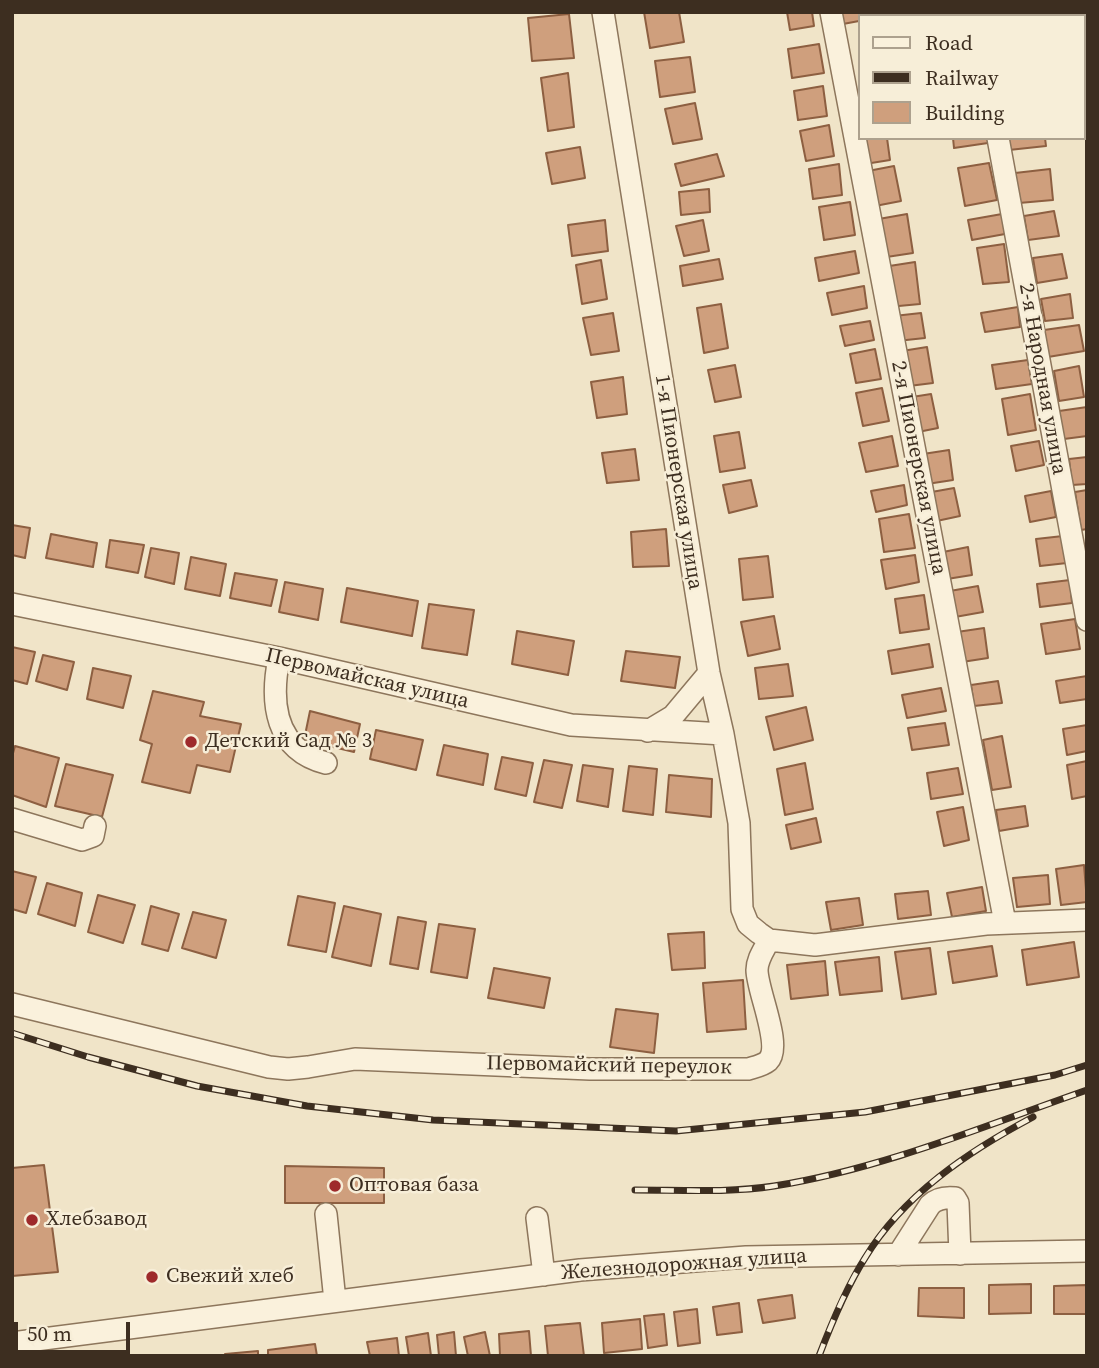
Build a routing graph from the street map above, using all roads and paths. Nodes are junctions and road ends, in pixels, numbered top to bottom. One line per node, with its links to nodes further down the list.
1 (603, 12): 7 (street, 1-я Пионерская улица)
2 (831, 12): 14 (street, 2-я Пионерская улица)
3 (998, 140): 5 (street, 2-я Народная улица)
4 (12, 604): 6 (street, Первомайская улица)
5 (1087, 620)
6 (279, 658): 8 (street, Первомайская улица); 10 (street)
7 (709, 673): 8 (street); 9 (street, 1-я Пионерская улица)
8 (648, 731): 9 (street, Первомайская улица)
9 (723, 734): 15 (street, 1-я Пионерская улица)
10 (326, 763)
11 (12, 819): 12 (street)
12 (95, 826)
13 (1087, 920): 14 (street)
14 (1005, 923): 15 (street)
15 (769, 940): 16 (street, Первомайский переулок)
16 (12, 1004)
17 (327, 1214): 23 (street)
18 (537, 1218): 22 (street)
19 (1087, 1251): 20 (street, Железнодорожная улица)
20 (960, 1254): 21 (street, Железнодорожная улица); 21 (street)
21 (898, 1255): 22 (street, Железнодорожная улица)
22 (544, 1275): 23 (street, Железнодорожная улица)
23 (335, 1301): 24 (street, Железнодорожная улица)
24 (12, 1343)

